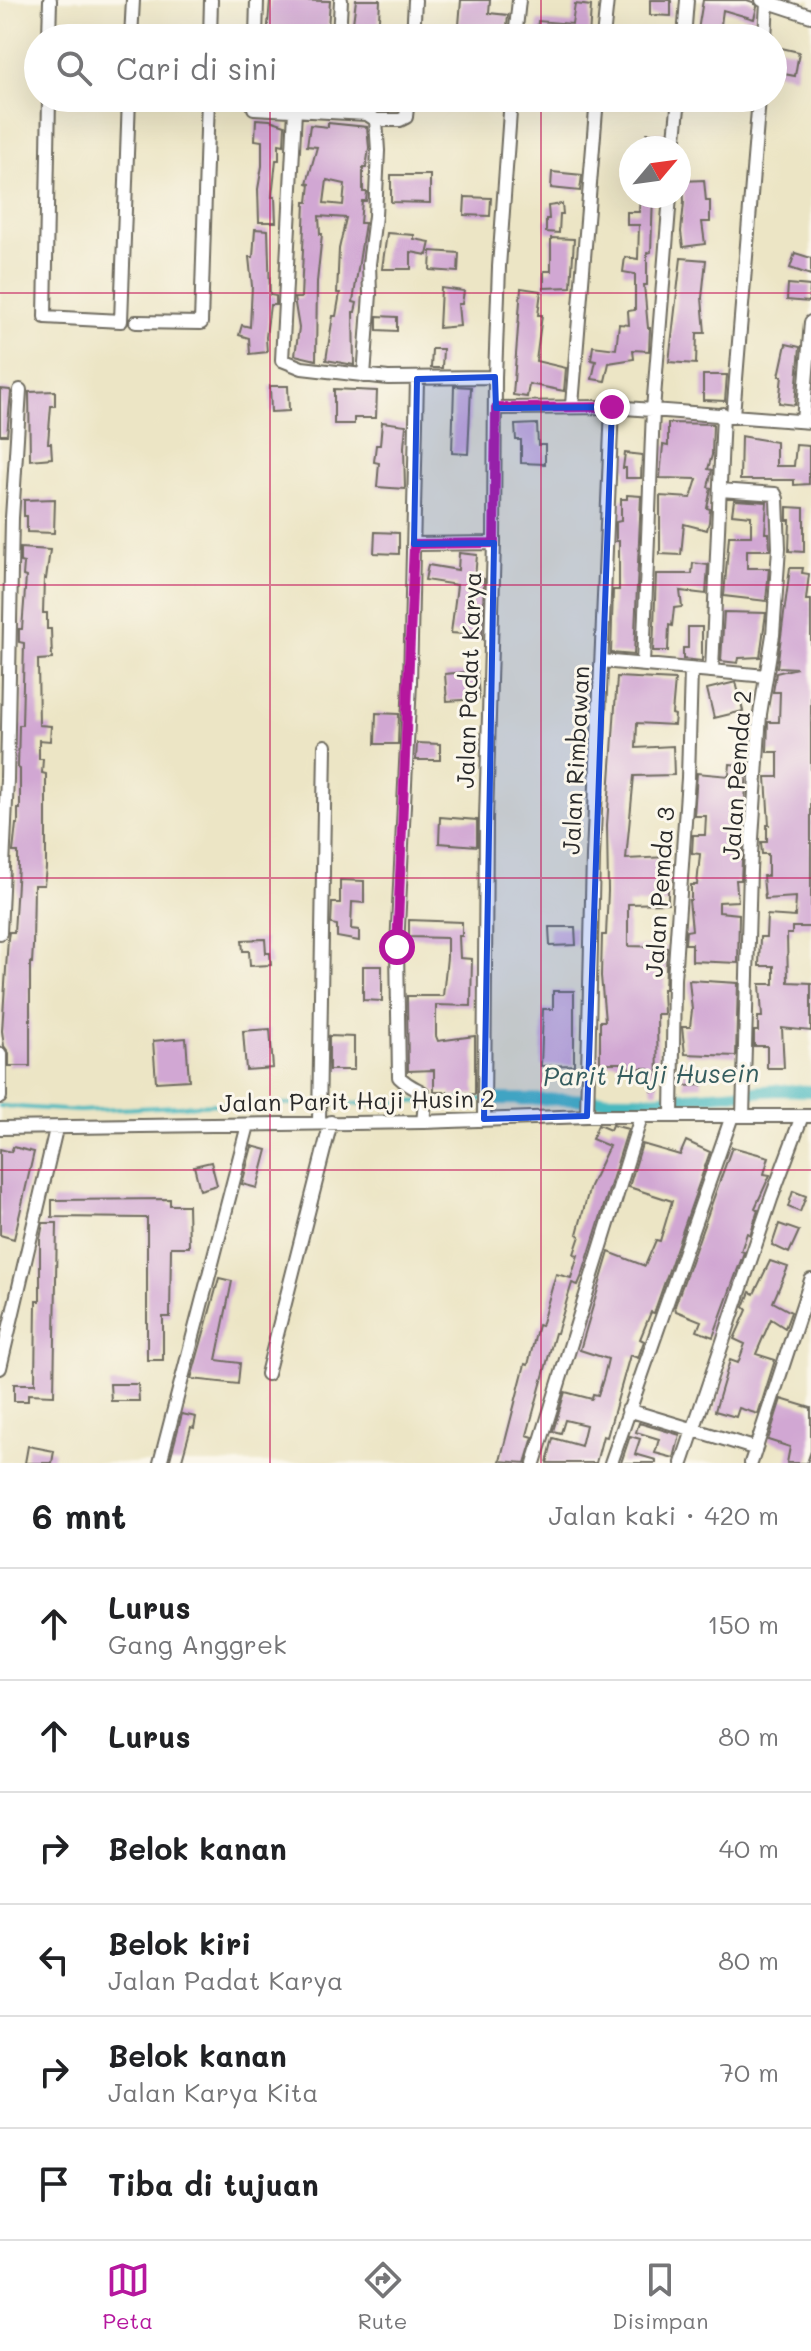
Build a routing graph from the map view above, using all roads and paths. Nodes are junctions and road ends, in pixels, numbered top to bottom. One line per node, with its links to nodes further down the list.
1 (50, 0): 13 (street)
2 (133, 0): 14 (street)
3 (211, 0): 15 (street)
4 (257, 0): 16 (street)
5 (341, 0): 17 (street)
6 (415, 0): 18 (street)
7 (519, 0): 19 (street)
8 (607, 0): 20 (street)
9 (687, 0): 21 (street)
10 (765, 1): 11 (street); 22 (street)
11 (799, 5): 12 (street)
12 (811, 16)
13 (49, 24)
14 (132, 24)
15 (210, 24)
16 (256, 24)
17 (340, 24)
18 (414, 24)
19 (516, 24)
20 (604, 24)
21 (685, 24)
22 (765, 24)
23 (49, 112): 24 (street)
24 (128, 112)
25 (208, 112): 37 (street)
26 (295, 112): 39 (street)
27 (309, 112): 33 (street)
28 (407, 112): 34 (street)
29 (510, 112): 40 (street, Jalan Padat Karya)
30 (596, 112): 43 (street)
31 (678, 112): 35 (street)
32 (758, 112): 47 (street)
33 (336, 114): 34 (street)
34 (376, 120): 39 (street)
35 (675, 136)
36 (669, 208): 46 (street)
37 (136, 322)
38 (811, 322): 48 (street)
39 (364, 376): 41 (street)
40 (495, 377): 41 (street); 45 (street, Jalan Padat Karya)
41 (417, 379): 51 (street)
42 (20, 390): 58 (street)
43 (572, 405): 44 (street); 45 (street)
44 (612, 407): 46 (street); 52 (street, Jalan Rimbawan)
45 (496, 408): 50 (street, Jalan Padat Karya)
46 (653, 410): 47 (street); 53 (street)
47 (728, 415): 48 (street); 49 (street)
48 (807, 421)
49 (720, 490): 55 (street); 56 (street, Jalan Pemda 2)
50 (494, 543): 51 (street); 61 (street, Jalan Padat Karya)
51 (414, 544): 67 (street)
52 (602, 661): 53 (street); 62 (street, Jalan Rimbawan)
53 (643, 664): 54 (street)
54 (691, 670): 55 (street); 63 (street, Jalan Pemda 3)
55 (712, 671): 56 (street)
56 (766, 676): 64 (street, Jalan Pemda 2)
57 (325, 746): 68 (street)
58 (0, 933)
59 (0, 1054): 60 (street)
60 (0, 1095)
61 (484, 1113): 62 (street, Jalan Parit Haji Husin 2); 67 (street, Jalan Parit Haji Husin 2)
62 (587, 1116): 66 (street, Jalan Parit Haji Husin 2)
63 (672, 1116): 64 (street, Jalan Parit Haji Husin 2); 66 (street, Jalan Parit Haji Husin 2)
64 (738, 1116): 65 (street, Jalan Parit Haji Husin 2); 75 (street, Jalan Pemda 2)
65 (807, 1116): 76 (street)
66 (641, 1117): 79 (street)
67 (424, 1118): 68 (street, Jalan Parit Haji Husin 2)
68 (323, 1119): 69 (street, Jalan Parit Haji Husin 2); 74 (street)
69 (248, 1125): 71 (street, Jalan Parit Haji Husin 2); 78 (street)
70 (0, 1128): 71 (street, Jalan Parit Haji Husin 2)
71 (56, 1129): 73 (street)
72 (811, 1280): 77 (street)
73 (0, 1368)
74 (267, 1374)
75 (628, 1410): 76 (street); 80 (street, Jalan Pemda 2)
76 (694, 1429): 77 (street); 81 (street)
77 (754, 1448): 82 (street)
78 (160, 1463)
79 (534, 1463)
80 (611, 1463)
81 (682, 1463)
82 (751, 1463)

